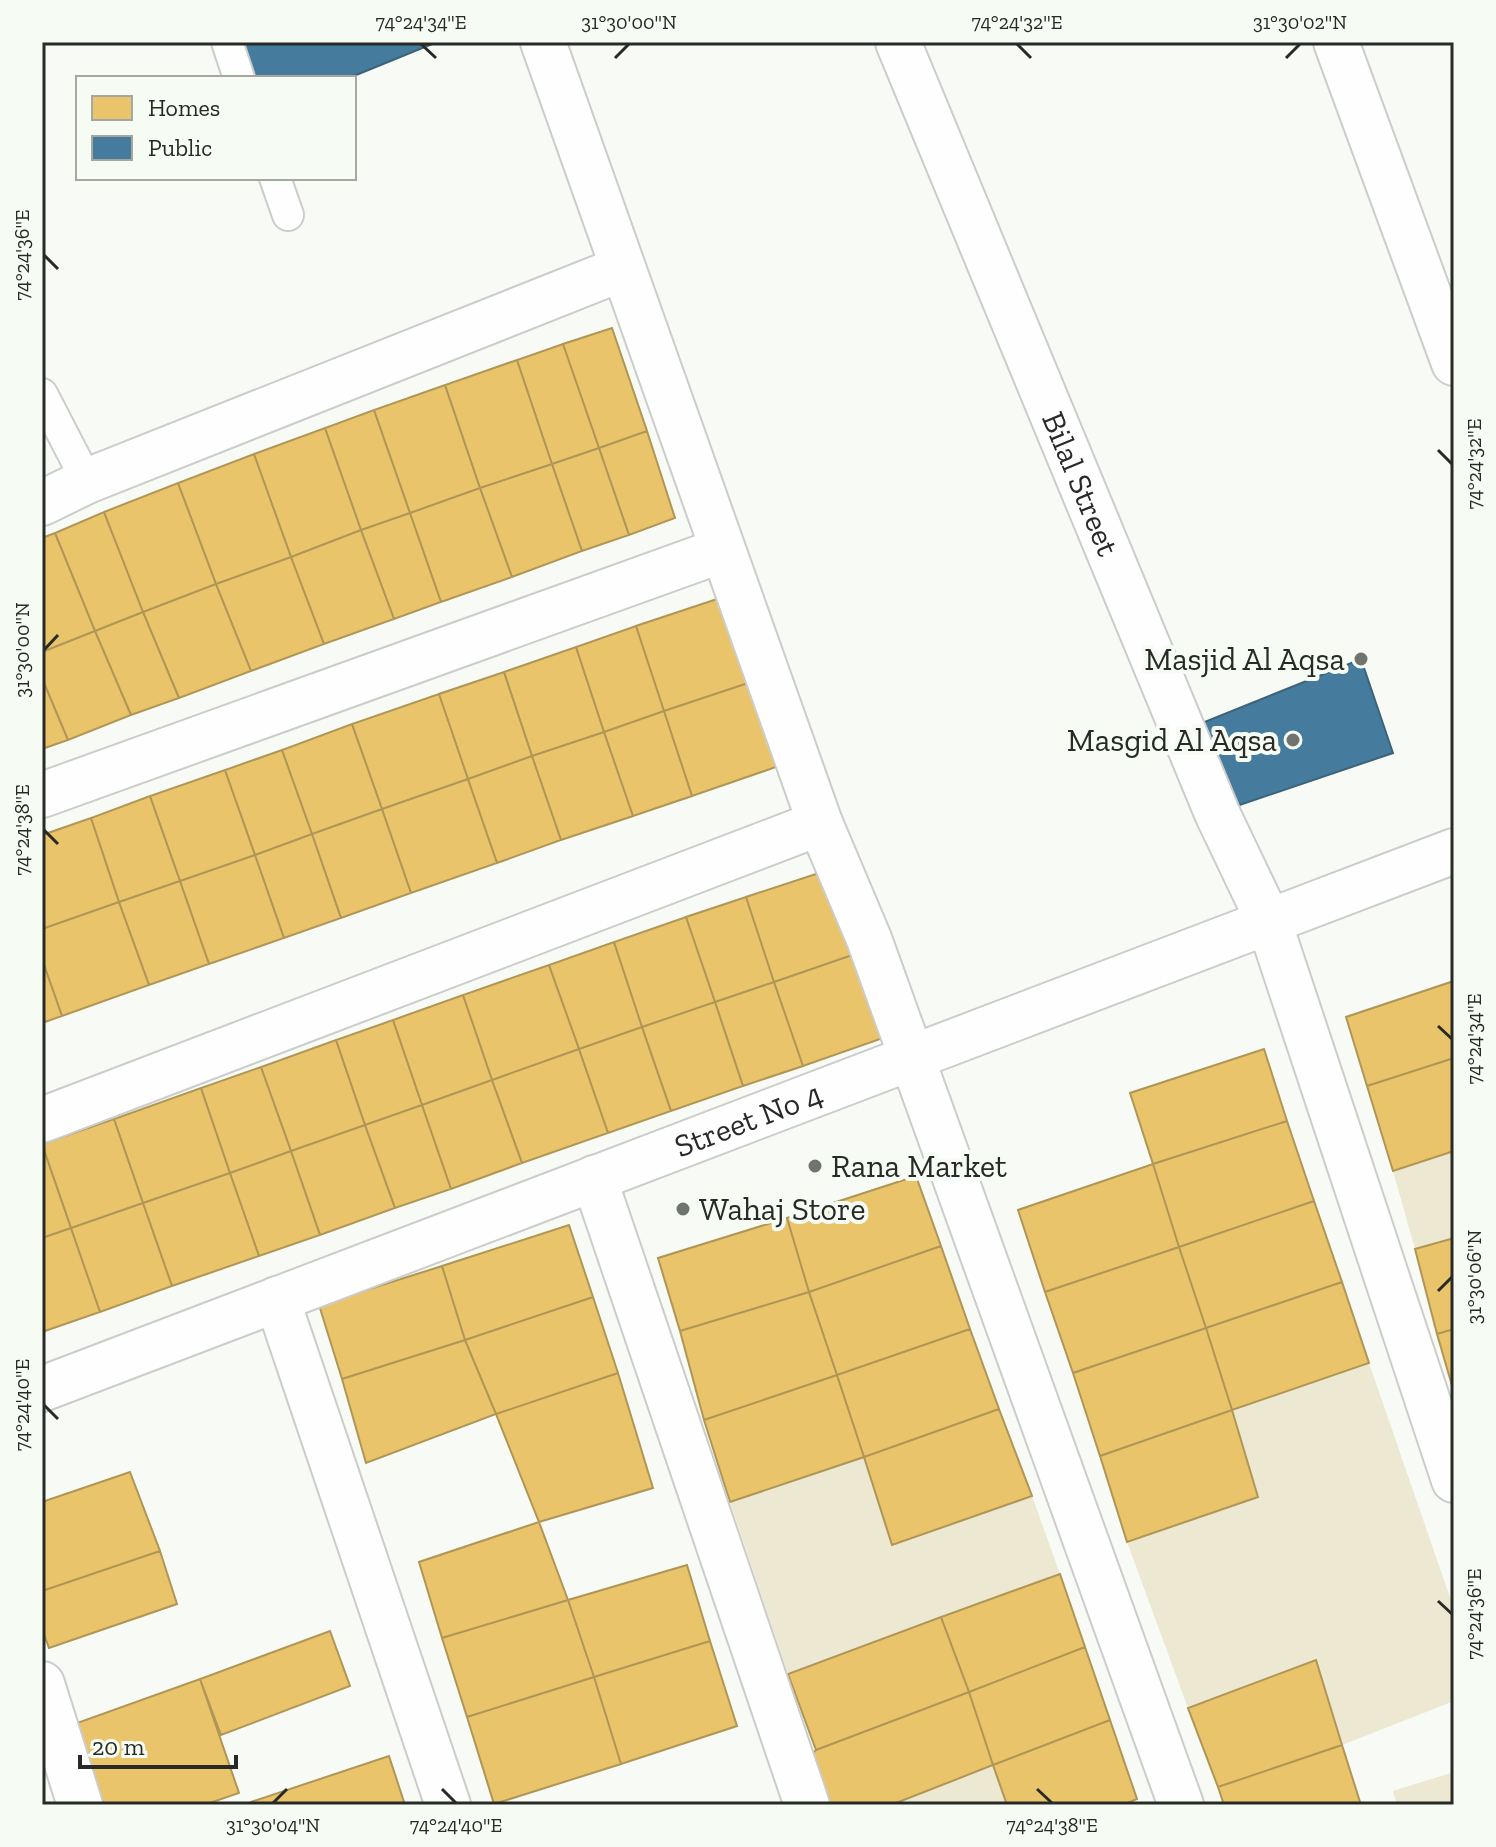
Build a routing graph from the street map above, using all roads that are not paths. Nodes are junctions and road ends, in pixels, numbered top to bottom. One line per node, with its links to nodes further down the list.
1 (227, 42): 5 (lane)
2 (543, 42): 8 (street)
3 (898, 42): 17 (street, Bilal Street)
4 (1336, 42): 9 (street)
5 (238, 76)
6 (276, 180): 7 (lane)
7 (288, 215)
8 (621, 269): 11 (street); 13 (street)
9 (1454, 363)
10 (42, 394): 11 (lane)
11 (87, 481): 12 (street)
12 (42, 503)
13 (722, 550): 14 (street); 15 (street)
14 (42, 795)
15 (820, 823): 18 (street); 19 (street)
16 (1454, 851): 17 (street, Street No 4)
17 (1269, 922): 18 (street, Street No 4); 23 (street, Bilal Street)
18 (911, 1058): 20 (street, Street No 4); 28 (street)
19 (42, 1120)
20 (594, 1178): 21 (street, Street No 4); 27 (street)
21 (277, 1299): 22 (street, Street No 4); 26 (street)
22 (42, 1389)
23 (1454, 1480)
24 (42, 1684): 25 (street)
25 (80, 1805)
26 (448, 1805)
27 (807, 1805)
28 (1181, 1805)

